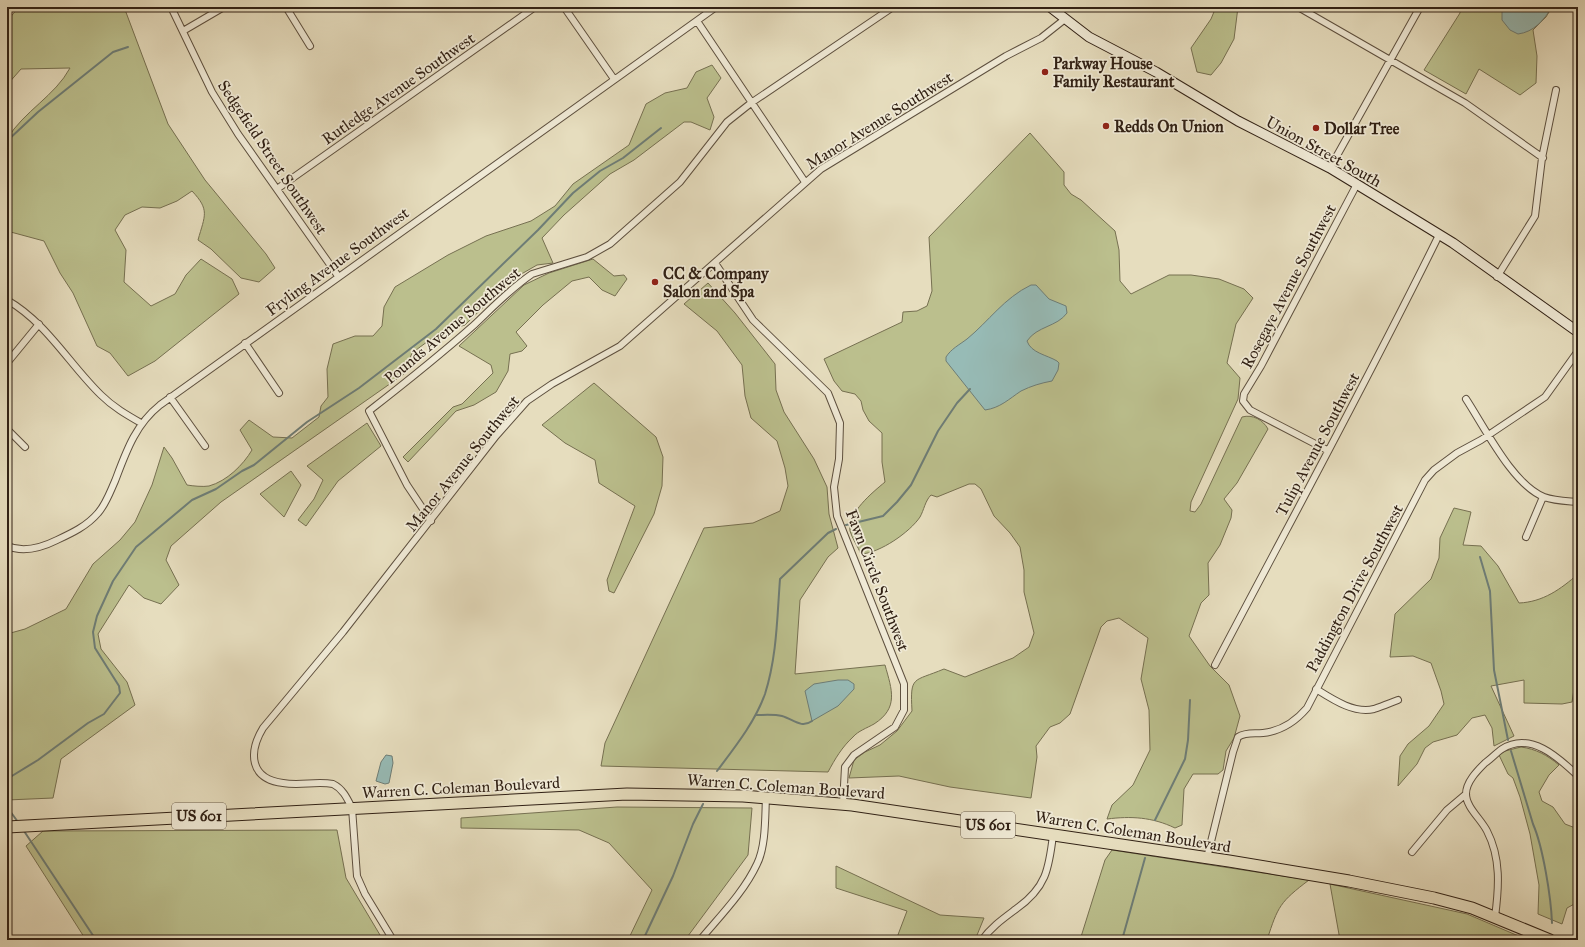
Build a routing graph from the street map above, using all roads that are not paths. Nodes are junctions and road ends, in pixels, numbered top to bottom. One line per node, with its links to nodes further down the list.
1 (172, 7): 13 (street, Sedgefield Street Southwest)
2 (224, 7): 13 (street)
3 (286, 7): 14 (street)
4 (534, 7): 23 (street, Rutledge Avenue Southwest)
5 (564, 7): 16 (street)
6 (716, 7): 12 (street, Fryling Avenue Southwest)
7 (893, 7): 18 (street, Pounds Avenue Southwest)
8 (1050, 7): 11 (main road, Union Street South)
9 (1298, 7): 15 (street)
10 (1420, 7): 15 (street)
11 (1065, 19): 20 (main road, Union Street South); 21 (street, Manor Avenue Southwest)
12 (696, 21): 16 (street, Fryling Avenue Southwest); 18 (street)
13 (183, 31): 23 (street, Sedgefield Street Southwest)
14 (310, 46)
15 (1391, 59): 19 (street); 20 (street)
16 (614, 78): 26 (street, Fryling Avenue Southwest)
17 (1556, 90): 19 (street)
18 (751, 103): 21 (street); 45 (street, Pounds Avenue Southwest)
19 (1543, 158): 27 (street)
20 (1330, 168): 22 (main road, Union Street South)
21 (805, 182): 25 (street, Manor Avenue Southwest)
22 (1357, 184): 24 (main road, Union Street South); 42 (street, Rosegaye Avenue Southwest)
23 (277, 189): 26 (street, Sedgefield Street Southwest)
24 (1439, 235): 27 (main road, Union Street South); 42 (street, Tulip Avenue Southwest)
25 (715, 263): 45 (street, Manor Avenue Southwest); 54 (street, Fawn Circle Southwest)
26 (338, 276): 31 (street, Fryling Avenue Southwest)
27 (1498, 277): 30 (main road, Union Street South)
28 (7, 300): 29 (street)
29 (39, 324): 33 (street); 37 (street)
30 (1578, 332)
31 (245, 343): 34 (street); 35 (street, Fryling Avenue Southwest)
32 (1578, 351): 39 (street, Paddington Drive Southwest)
33 (7, 363)
34 (279, 393)
35 (170, 397): 37 (street, Fryling Avenue Southwest); 40 (street)
36 (1466, 400): 39 (street)
37 (141, 423): 47 (street, Fryling Avenue Southwest)
38 (7, 429): 41 (street)
39 (1489, 434): 43 (street); 49 (street, Paddington Drive Southwest)
40 (205, 446)
41 (25, 447)
42 (1327, 450): 48 (street, Tulip Avenue Southwest)
43 (1543, 497): 44 (street); 46 (street)
44 (1578, 502)
45 (431, 521): 55 (street, Manor Avenue Southwest)
46 (1526, 537)
47 (7, 546)
48 (1215, 665)
49 (1316, 690): 50 (street); 59 (street, Paddington Drive Southwest)
50 (1398, 700)
51 (1578, 776): 52 (street)
52 (1466, 794): 58 (street); 60 (street)
53 (766, 797): 54 (highway, Warren C. Coleman Boulevard / US 601); 55 (highway, Warren C. Coleman Boulevard / US 601); 62 (street)
54 (842, 804): 57 (highway, Warren C. Coleman Boulevard / US 601)
55 (352, 808): 56 (highway, Warren C. Coleman Boulevard / US 601); 61 (street)
56 (7, 826)
57 (1053, 835): 59 (highway, Warren C. Coleman Boulevard / US 601); 63 (street)
58 (1412, 852)
59 (1207, 858): 60 (highway, Warren C. Coleman Boulevard / US 601)
60 (1495, 917): 64 (highway, Warren C. Coleman Boulevard / US 601)
61 (393, 940)
62 (700, 940)
63 (982, 940)
64 (1550, 940)

